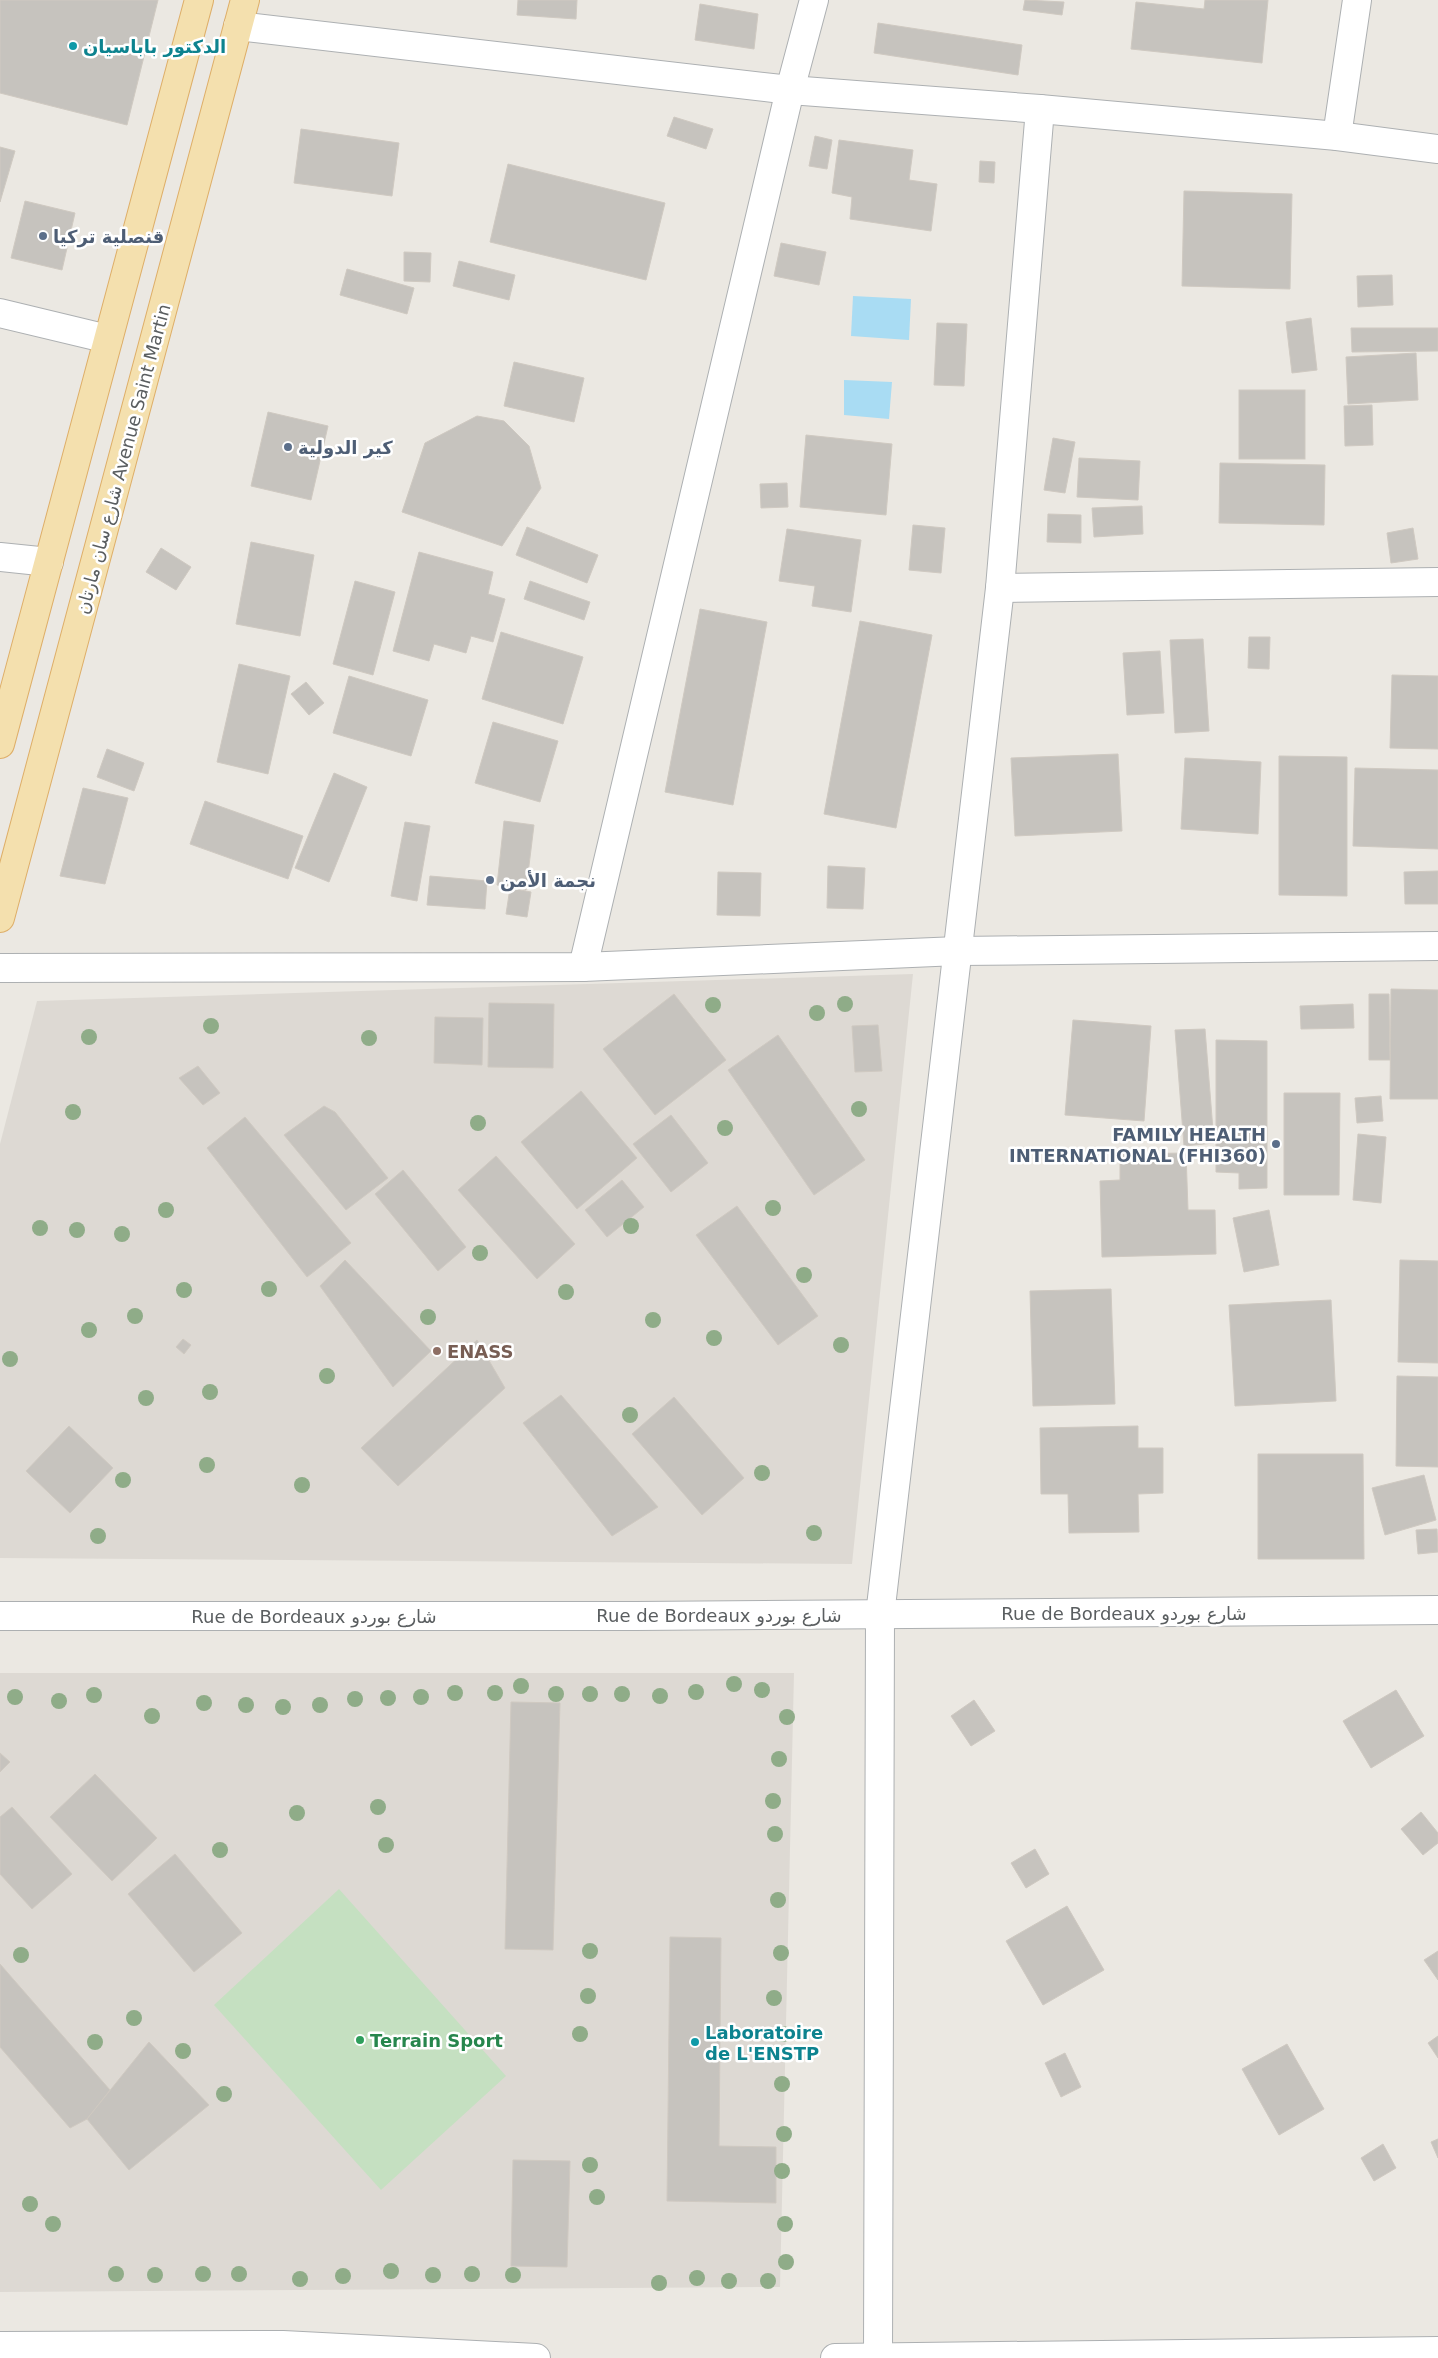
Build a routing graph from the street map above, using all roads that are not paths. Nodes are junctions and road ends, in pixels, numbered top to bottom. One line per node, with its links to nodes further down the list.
1 (199, 0): 11 (main road)
2 (245, 0): 5 (main road, شارع سان مارتان Avenue Saint Martin)
3 (814, 0): 6 (street)
4 (1357, 0): 8 (street)
5 (238, 26): 6 (street); 17 (main road, شارع سان مارتان Avenue Saint Martin)
6 (790, 90): 7 (street); 20 (street)
7 (1040, 109): 8 (street); 15 (street)
8 (1337, 136): 9 (street)
9 (1438, 149)
10 (0, 313): 11 (street)
11 (108, 339): 13 (main road)
12 (0, 557): 13 (street)
13 (49, 562): 16 (main road)
14 (1438, 582): 15 (street)
15 (1000, 588): 19 (street)
16 (0, 744)
17 (0, 918)
18 (1438, 946): 19 (street)
19 (958, 951): 20 (street); 23 (street)
20 (583, 967): 21 (street)
21 (0, 968)
22 (1438, 1610): 23 (street, Rue de Bordeaux شارع بوردو)
23 (880, 1615): 24 (street, Rue de Bordeaux شارع بوردو); 28 (street)
24 (0, 1616)
25 (0, 2346): 29 (street)
26 (1438, 2351): 27 (street)
27 (1308, 2355): 28 (street)
28 (878, 2357): 30 (street)
29 (536, 2358)
30 (835, 2358)

